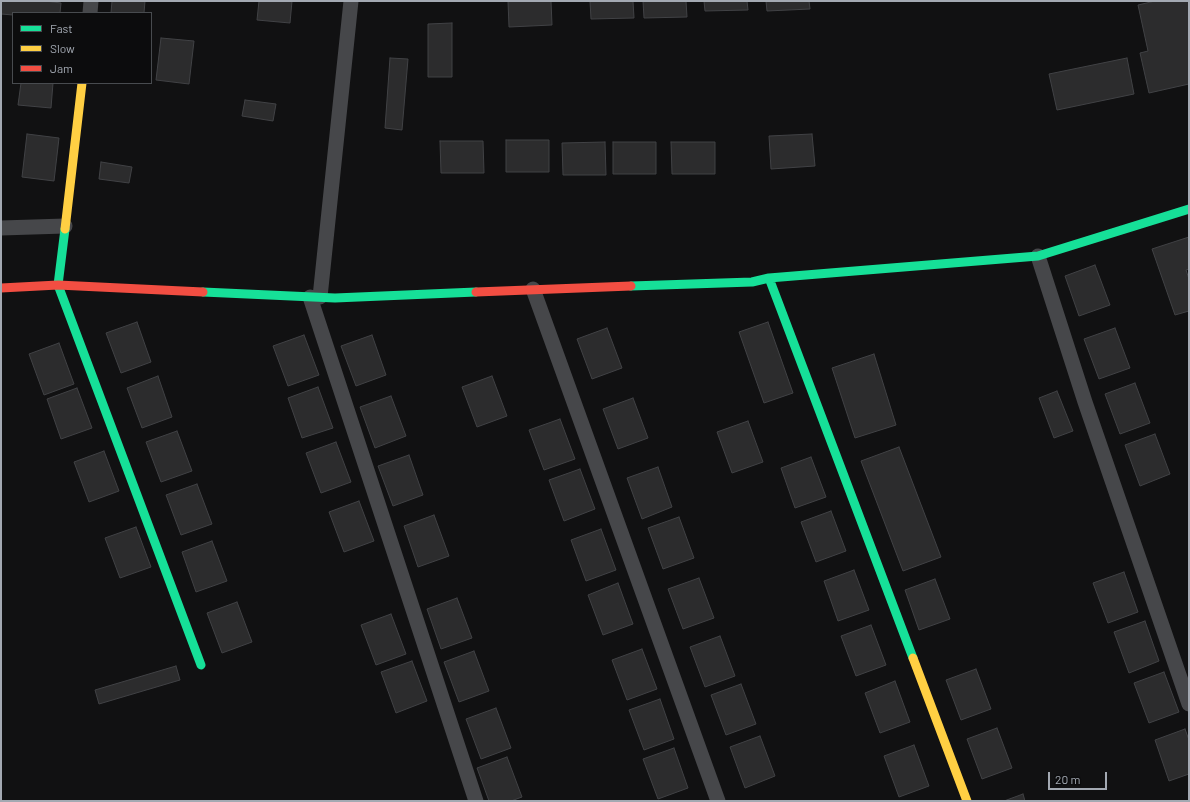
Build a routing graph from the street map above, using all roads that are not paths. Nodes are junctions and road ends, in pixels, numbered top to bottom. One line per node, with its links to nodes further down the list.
1 (91, 1): 3 (street)
2 (350, 1): 13 (street)
3 (90, 12)
4 (82, 84): 6 (street)
5 (1189, 208): 8 (street)
6 (65, 226): 7 (street); 10 (street)
7 (1, 228)
8 (1038, 256): 9 (street); 15 (street)
9 (769, 278): 12 (street); 18 (street)
10 (58, 285): 11 (street); 13 (street); 14 (street)
11 (1, 288)
12 (533, 289): 13 (street); 17 (street)
13 (315, 297): 16 (street)
14 (201, 665)
15 (1189, 704)
16 (476, 801)
17 (718, 801)
18 (967, 801)

